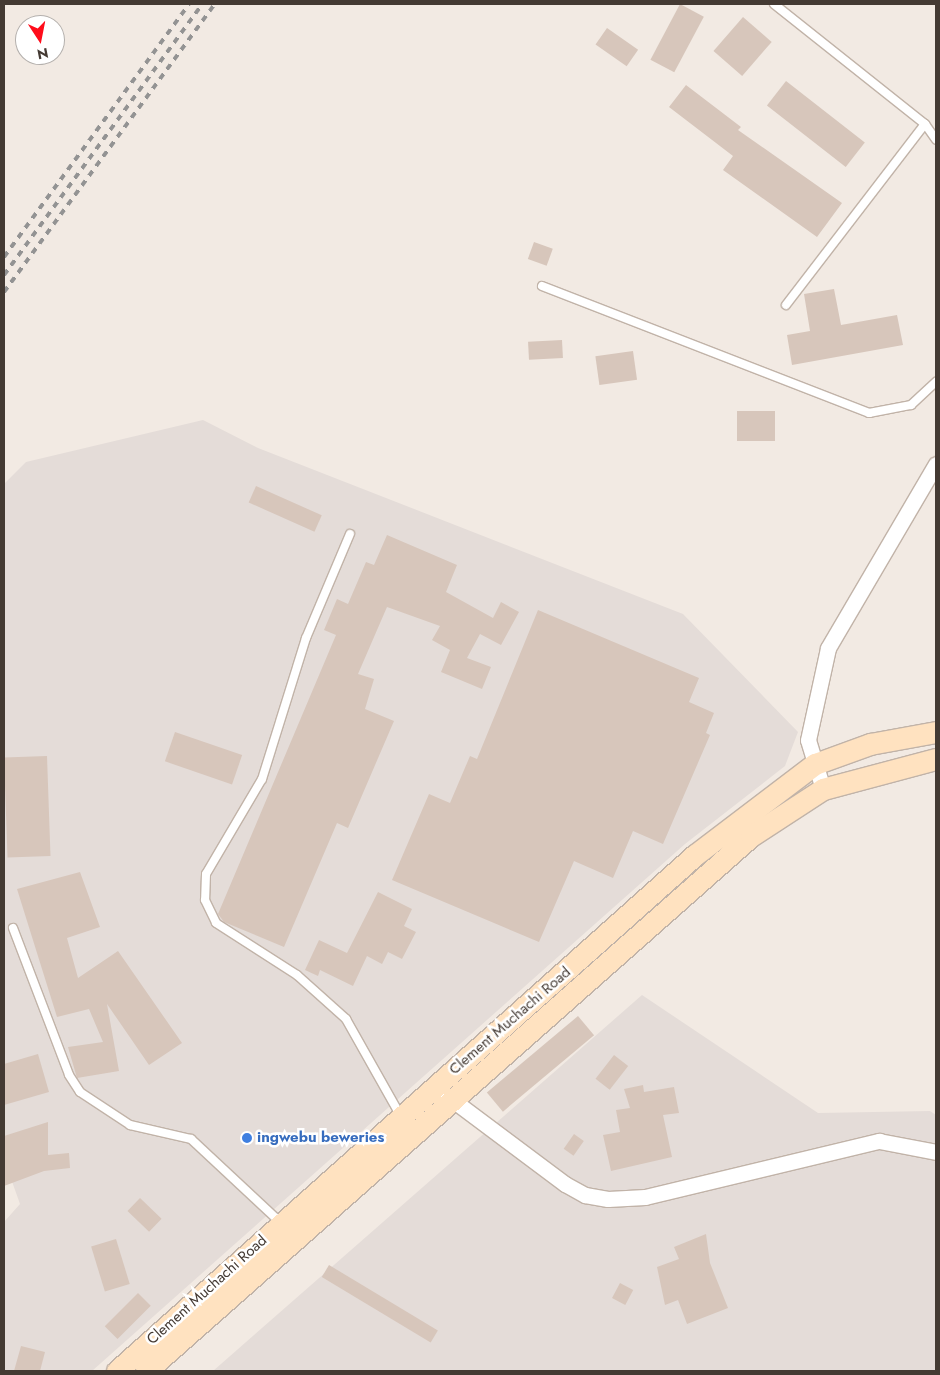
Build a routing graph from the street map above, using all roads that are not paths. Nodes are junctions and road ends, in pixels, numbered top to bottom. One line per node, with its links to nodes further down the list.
1 (774, 4): 2 (lane)
2 (925, 124): 3 (lane); 5 (lane)
3 (936, 140)
4 (542, 286): 6 (lane)
5 (786, 305)
6 (936, 382)
7 (936, 464): 11 (street)
8 (350, 534): 15 (lane)
9 (936, 732): 11 (main road, Clement Muchachi Road)
10 (936, 759): 12 (main road, Clement Muchachi Road)
11 (814, 764): 12 (street); 14 (main road, Clement Muchachi Road)
12 (824, 789): 14 (main road, Clement Muchachi Road)
13 (13, 928): 17 (lane)
14 (443, 1092): 15 (main road, Clement Muchachi Road); 16 (street)
15 (406, 1124): 17 (main road, Clement Muchachi Road)
16 (936, 1152)
17 (287, 1229): 18 (main road, Clement Muchachi Road); 19 (main road, Clement Muchachi Road)
18 (118, 1371)
19 (146, 1371)

